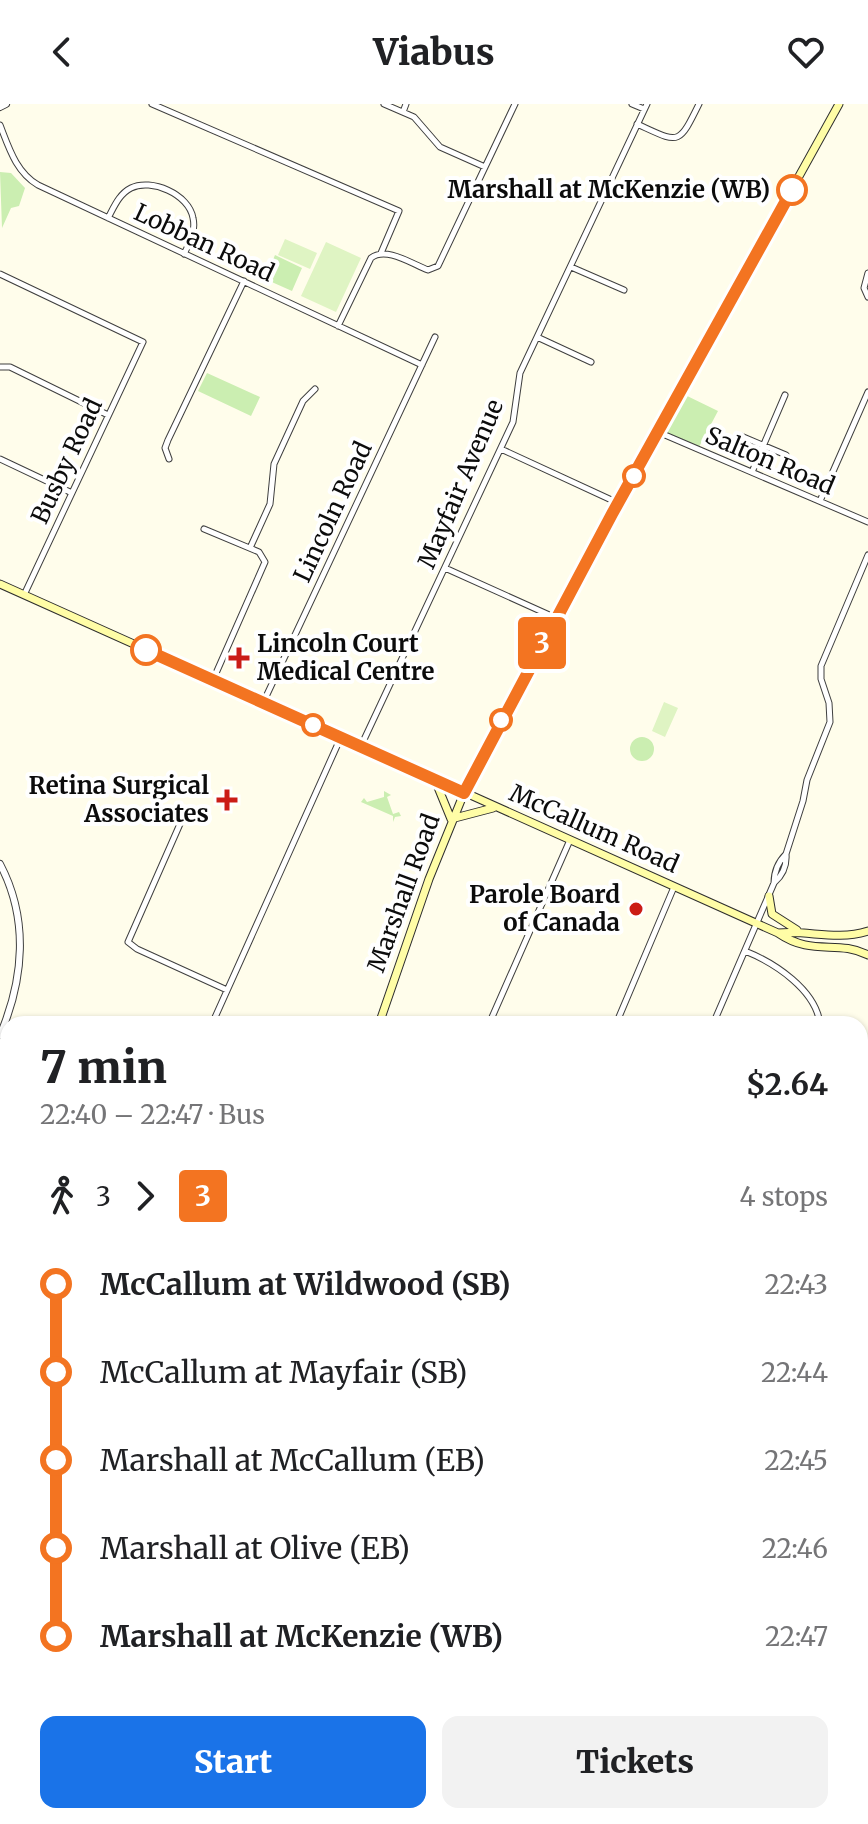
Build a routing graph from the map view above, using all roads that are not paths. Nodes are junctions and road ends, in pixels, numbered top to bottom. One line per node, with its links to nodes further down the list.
1 (6, 104): 9 (street)
2 (152, 104): 16 (street)
3 (384, 104): 11 (street)
4 (406, 104): 11 (street)
5 (515, 104): 14 (street)
6 (632, 104): 10 (street)
7 (699, 104): 12 (street)
8 (839, 104): 34 (main road, Marshall Road)
9 (0, 107)
10 (645, 107): 12 (street, Mayfair Avenue)
11 (403, 112): 14 (street)
12 (637, 124): 18 (street, Mayfair Avenue)
13 (0, 125): 15 (street, Lobban Road)
14 (485, 167): 16 (street)
15 (108, 218): 17 (street, Lobban Road); 17 (street)
16 (381, 253): 24 (street)
17 (184, 254): 21 (street, Lobban Road)
18 (571, 267): 22 (street); 26 (street, Mayfair Avenue)
19 (868, 273): 23 (street)
20 (0, 274): 33 (street, Busby Road)
21 (244, 281): 24 (street, Lobban Road); 39 (street)
22 (624, 290)
23 (868, 297)
24 (338, 326): 28 (street, Lobban Road)
25 (435, 337): 28 (street, Lincoln Road)
26 (537, 337): 27 (street); 37 (street, Mayfair Avenue)
27 (591, 362)
28 (422, 365): 54 (street, Lincoln Road)
29 (0, 367): 33 (street)
30 (315, 389): 47 (street)
31 (868, 392): 43 (street)
32 (785, 395): 36 (street)
33 (108, 415): 42 (street, Busby Road)
34 (658, 432): 41 (street, Salton Road); 44 (main road, Marshall Road)
35 (741, 436): 36 (street)
36 (763, 445): 38 (street); 41 (street)
37 (501, 449): 44 (street); 49 (street, Mayfair Avenue)
38 (786, 455)
39 (169, 457)
40 (0, 459): 42 (street)
41 (752, 472): 43 (street, Salton Road)
42 (72, 493): 51 (street, Busby Road)
43 (820, 501): 45 (street, Salton Road)
44 (618, 503): 52 (main road, Marshall Road)
45 (868, 522)
46 (204, 529): 47 (street)
47 (250, 548): 53 (street)
48 (868, 555): 65 (street)
49 (445, 568): 52 (street); 56 (street, Mayfair Avenue)
50 (0, 584): 51 (main road, McCallum Road)
51 (24, 595): 53 (main road, McCallum Road)
52 (556, 618): 58 (main road, Marshall Road)
53 (213, 680): 54 (main road, McCallum Road)
54 (263, 703): 55 (main road, McCallum Road)
55 (341, 737): 56 (main road, McCallum Road); 72 (street)
56 (361, 746): 57 (main road, McCallum Road)
57 (435, 780): 58 (main road, McCallum Road); 60 (main road)
58 (464, 793): 59 (main road, McCallum Road); 60 (main road, Marshall Road)
59 (495, 808): 60 (main road); 62 (main road, McCallum Road)
60 (451, 819): 75 (main road, Marshall Road)
61 (180, 824): 72 (street)
62 (570, 840): 64 (main road, McCallum Road); 76 (street)
63 (0, 864): 73 (street)
64 (674, 887): 66 (main road, McCallum Road); 77 (street)
65 (769, 896): 66 (street); 69 (main road)
66 (757, 925): 68 (main road, McCallum Road); 70 (street)
67 (868, 931): 69 (main road, McCallum Road)
68 (778, 933): 69 (main road, McCallum Road); 71 (main road, McCallum Road)
69 (802, 933)
70 (745, 951): 78 (street); 79 (street)
71 (868, 955)
72 (227, 990): 74 (street)
73 (8, 1016)
74 (216, 1016)
75 (382, 1016)
76 (493, 1016)
77 (619, 1016)
78 (717, 1016)
79 (818, 1016)

